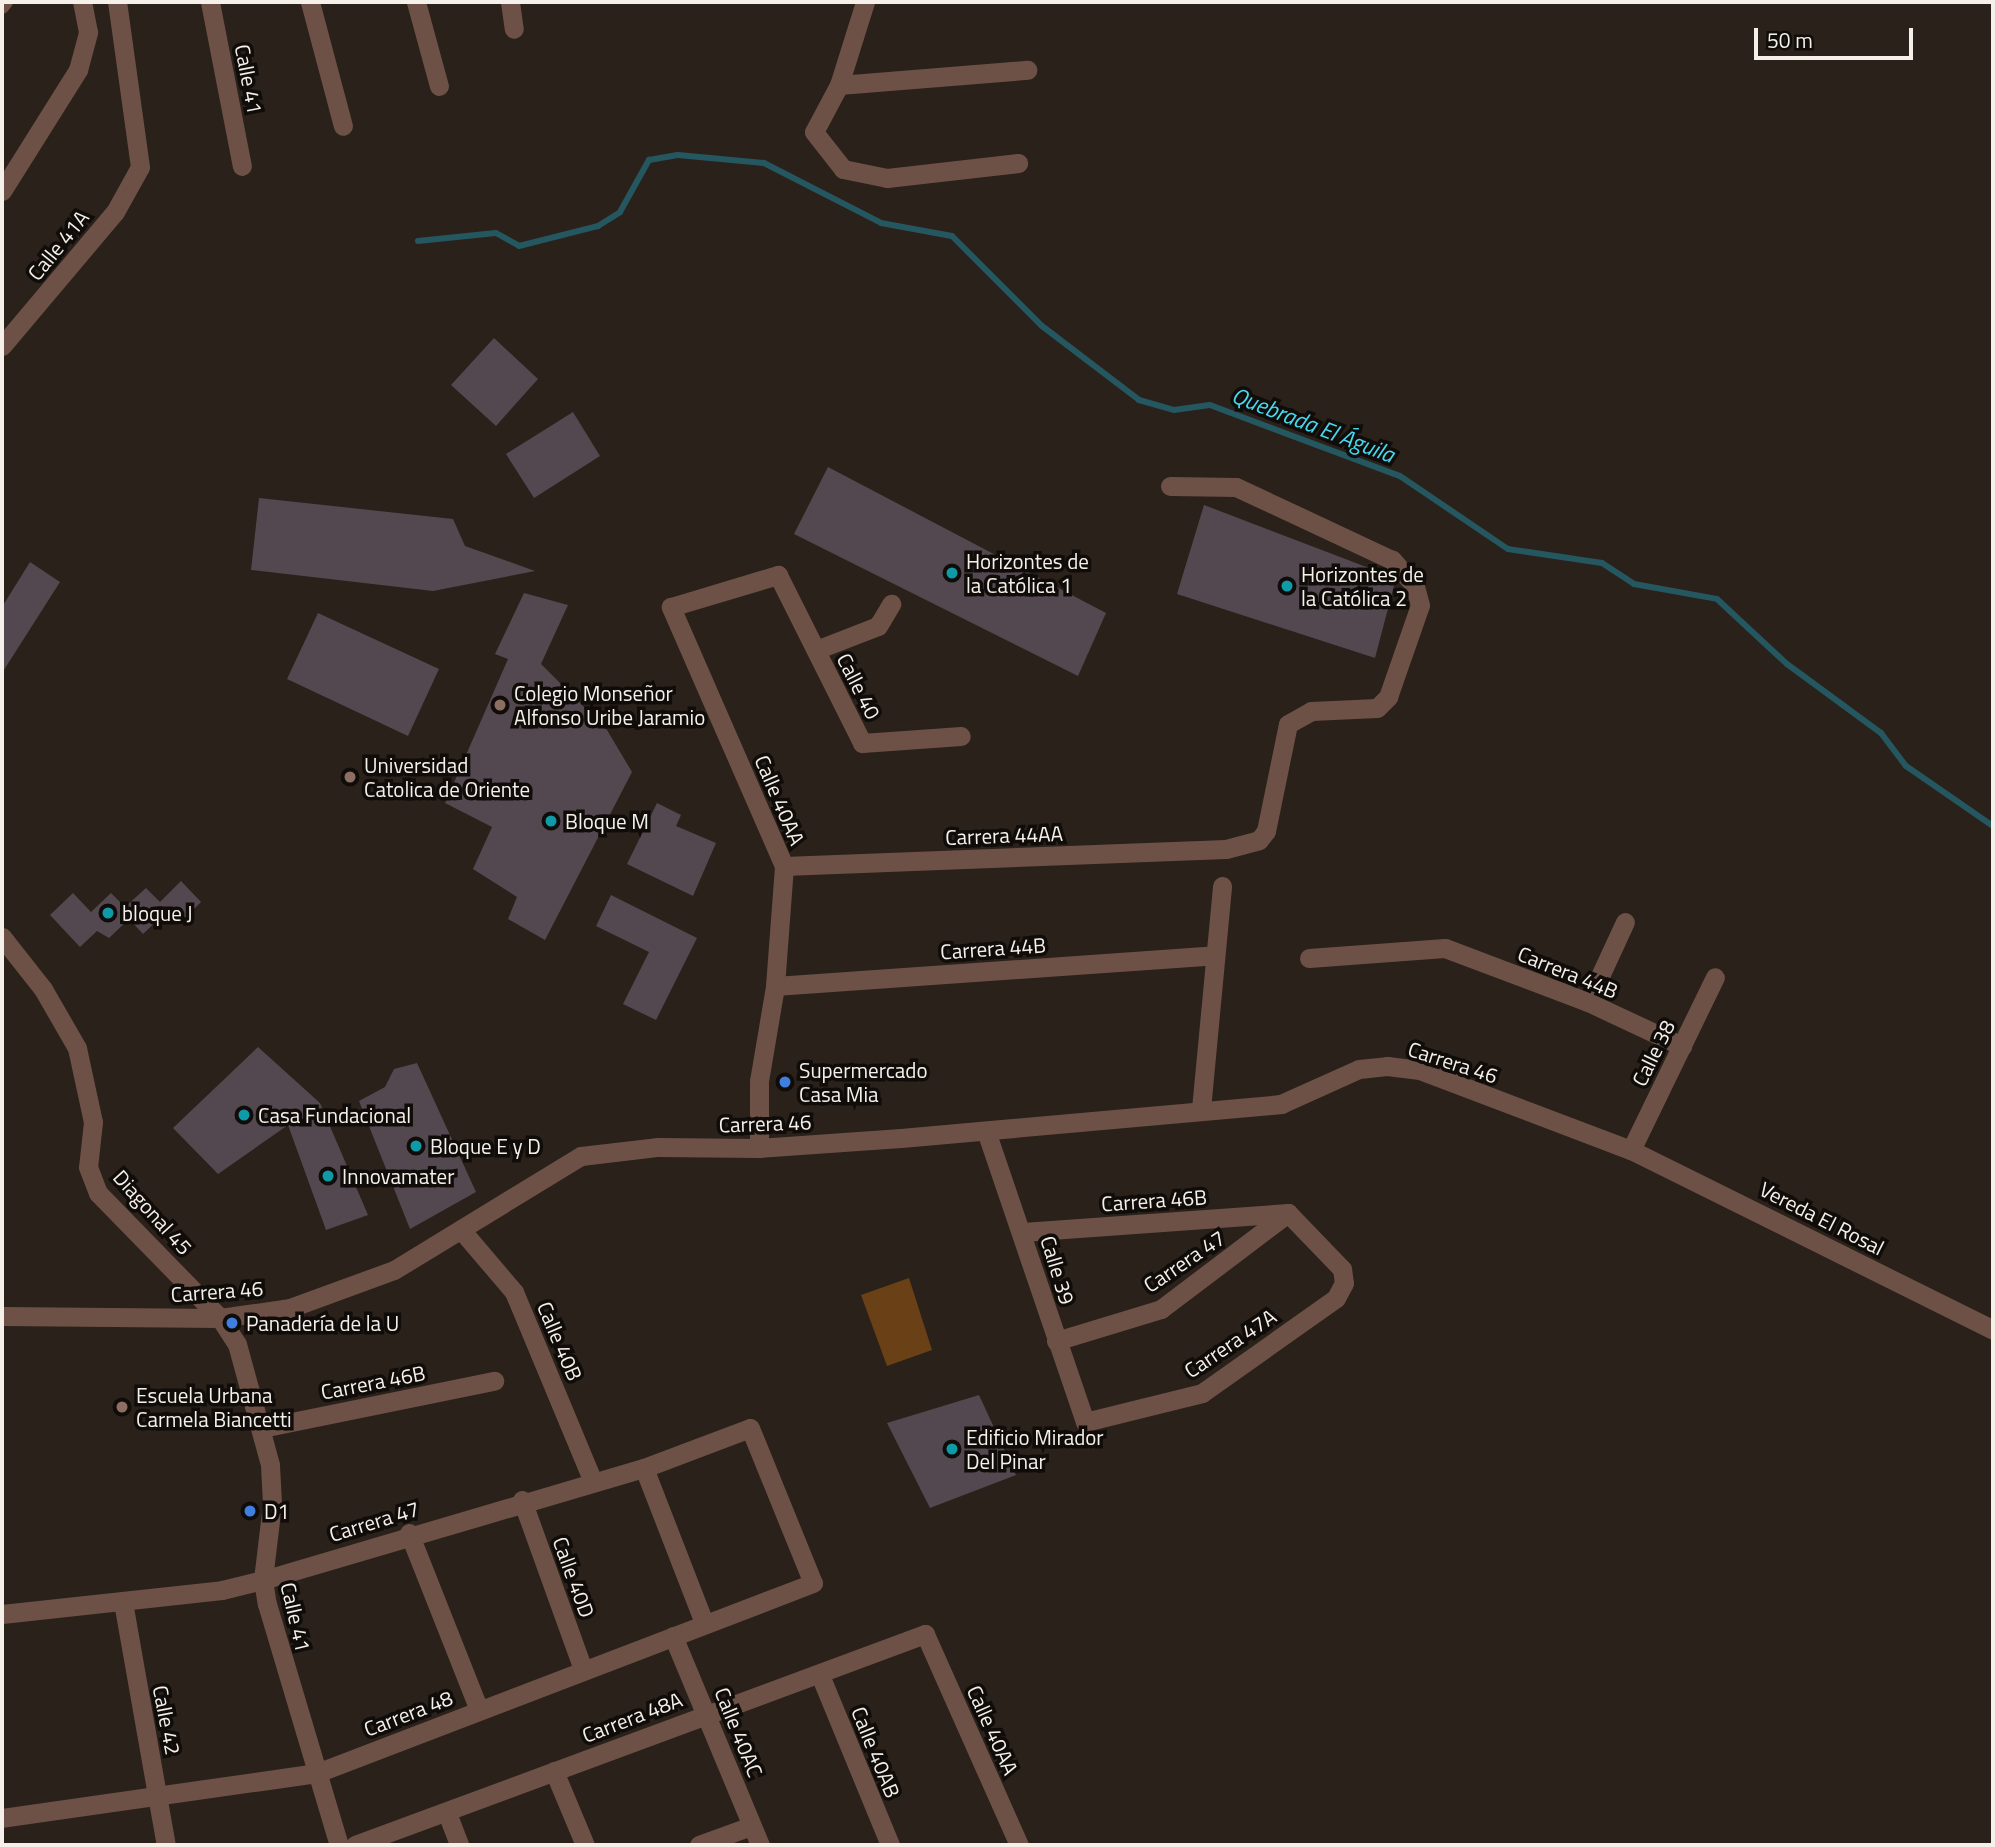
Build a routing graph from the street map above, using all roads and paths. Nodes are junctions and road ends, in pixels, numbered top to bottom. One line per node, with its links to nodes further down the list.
1 (6, 2): 9 (street)
2 (82, 2): 17 (street)
3 (117, 2): 18 (street, Calle 41A)
4 (211, 2): 16 (street, Calle 41)
5 (310, 2): 14 (street)
6 (416, 2): 13 (street)
7 (510, 2): 10 (street)
8 (865, 2): 12 (street)
9 (2, 7)
10 (514, 29)
11 (1027, 70): 12 (street)
12 (839, 85): 15 (street)
13 (439, 86)
14 (343, 125)
15 (1018, 163)
16 (242, 166)
17 (2, 191)
18 (2, 346)
19 (1170, 486): 24 (street, Carrera 44AA)
20 (778, 575): 22 (street, Calle 40); 24 (street, Calle 40AA)
21 (891, 604): 22 (street, Calle 40)
22 (816, 650): 23 (street, Calle 40)
23 (961, 736)
24 (784, 866): 31 (street, Calle 40AA)
25 (1222, 886): 28 (street)
26 (1625, 922): 32 (street)
27 (8, 944): 42 (street, Diagonal 45)
28 (1215, 955): 31 (street, Carrera 44B); 34 (street)
29 (1309, 958): 32 (street, Carrera 44B)
30 (1715, 977): 33 (street, Calle 38)
31 (775, 986): 36 (street, Calle 40AA)
32 (1588, 1002): 33 (street, Carrera 44B)
33 (1682, 1046): 37 (street, Calle 38)
34 (1201, 1109): 35 (street, Carrera 46); 37 (street, Carrera 46)
35 (986, 1131): 36 (street, Carrera 46); 40 (street, Calle 39)
36 (759, 1148): 39 (street, Carrera 46)
37 (1631, 1150): 43 (street, Vereda El Rosal)
38 (1289, 1213): 40 (street, Carrera 46B); 44 (street, Carrera 47); 46 (street, Carrera 47A)
39 (463, 1232): 42 (street, Carrera 46); 49 (street, Calle 40B)
40 (1023, 1232): 44 (street, Calle 39)
41 (2, 1317): 42 (street, Carrera 46)
42 (220, 1318): 47 (street, Calle 41)
43 (1993, 1330)
44 (1055, 1341): 46 (street, Calle 39)
45 (494, 1381): 47 (street, Carrera 46B)
46 (1085, 1422)
47 (262, 1428): 52 (street, Calle 41)
48 (644, 1468): 49 (street, Carrera 47); 53 (street, Carrera 47); 56 (street)
49 (593, 1482): 50 (street, Carrera 47)
50 (522, 1500): 51 (street, Carrera 47); 59 (street, Calle 40D)
51 (409, 1533): 52 (street, Carrera 47); 61 (street)
52 (263, 1580): 54 (street, Carrera 47); 64 (street, Calle 41)
53 (813, 1583): 56 (street, Carrera 48)
54 (122, 1602): 55 (street, Carrera 47); 65 (street, Calle 42)
55 (2, 1614)
56 (704, 1623): 58 (street, Carrera 48)
57 (925, 1634): 60 (street, Carrera 48A); 77 (street, Calle 40AA)
58 (673, 1636): 59 (street, Carrera 48); 62 (street, Calle 40AC)
59 (583, 1669): 61 (street, Carrera 48)
60 (820, 1675): 62 (street, Carrera 48A); 76 (street, Calle 40AB)
61 (480, 1710): 64 (street, Carrera 48)
62 (709, 1713): 63 (street, Carrera 48A); 68 (street, Calle 40AC)
63 (554, 1771): 66 (street, Carrera 48A); 73 (street)
64 (317, 1773): 65 (street, Carrera 48); 70 (street, Calle 41)
65 (159, 1798): 67 (street, Carrera 48); 69 (street, Calle 42)
66 (447, 1813): 71 (street, Carrera 48A); 72 (street)
67 (2, 1818)
68 (751, 1826): 74 (street); 75 (street, Calle 40AC)
69 (166, 1845)
70 (339, 1845)
71 (355, 1845)
72 (459, 1845)
73 (585, 1845)
74 (699, 1845)
75 (760, 1845)
76 (890, 1845)
77 (1019, 1845)

